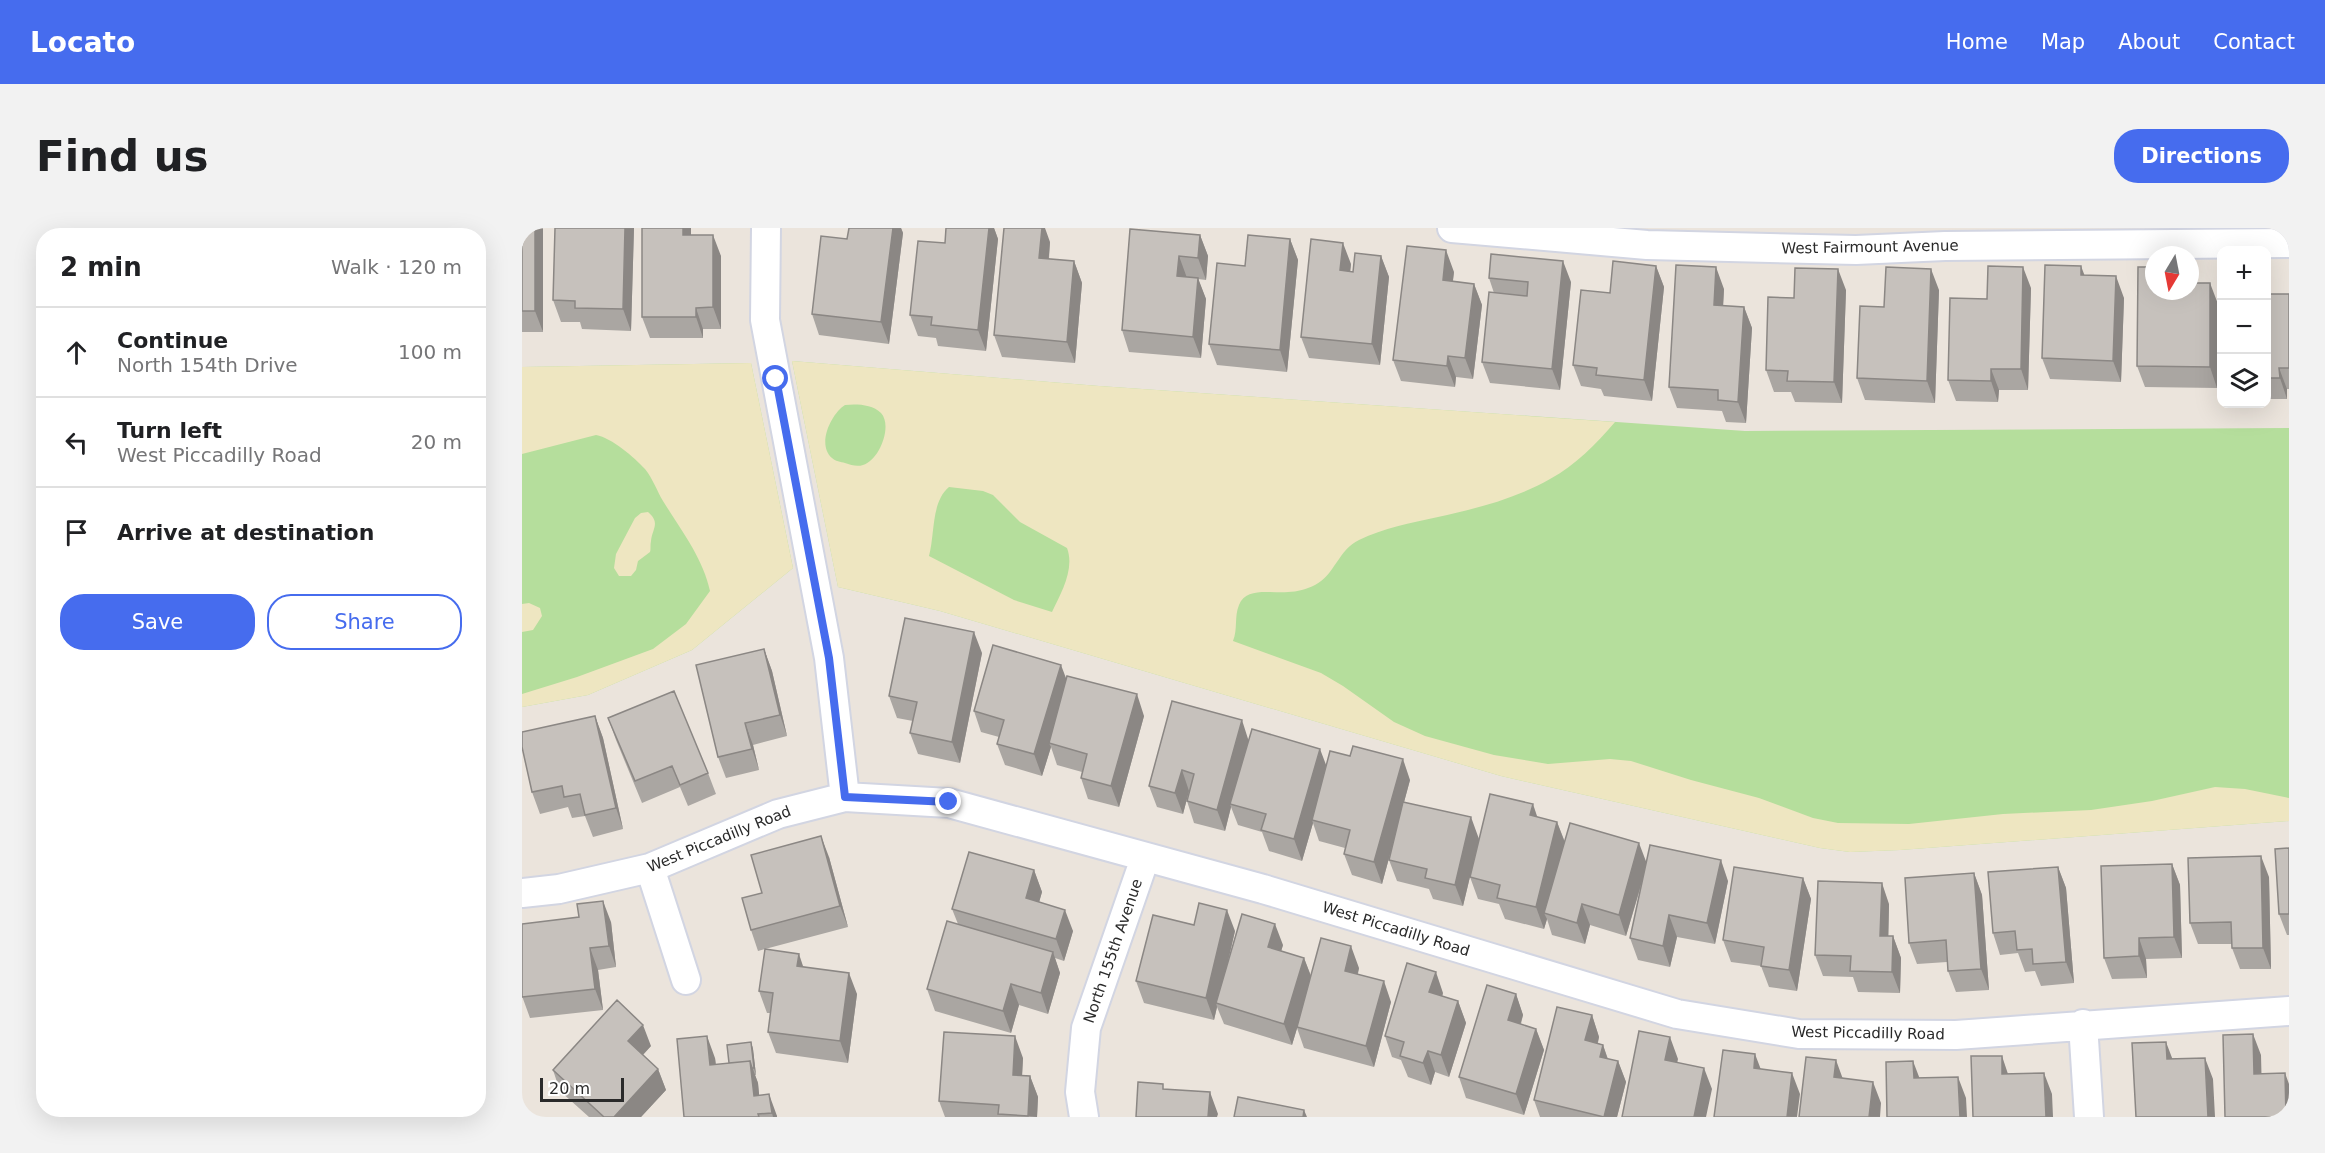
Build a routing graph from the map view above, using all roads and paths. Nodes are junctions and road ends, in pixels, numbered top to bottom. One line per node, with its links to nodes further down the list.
1 (766, 228): 6 (street)
2 (1452, 228): 3 (street, West Fairmount Avenue)
3 (1534, 231): 4 (street, West Fairmount Avenue)
4 (1945, 237): 5 (street, West Fairmount Avenue)
5 (2289, 243)
6 (845, 797): 7 (street, West Piccadilly Road); 8 (street, West Piccadilly Road)
7 (1145, 858): 12 (street, West Piccadilly Road); 13 (street, North 155th Avenue)
8 (650, 868): 9 (street, West Piccadilly Road); 10 (street)
9 (522, 893)
10 (686, 980)
11 (2289, 1011): 12 (street, West Piccadilly Road)
12 (2083, 1024): 14 (street)
13 (1084, 1117)
14 (2089, 1117)

